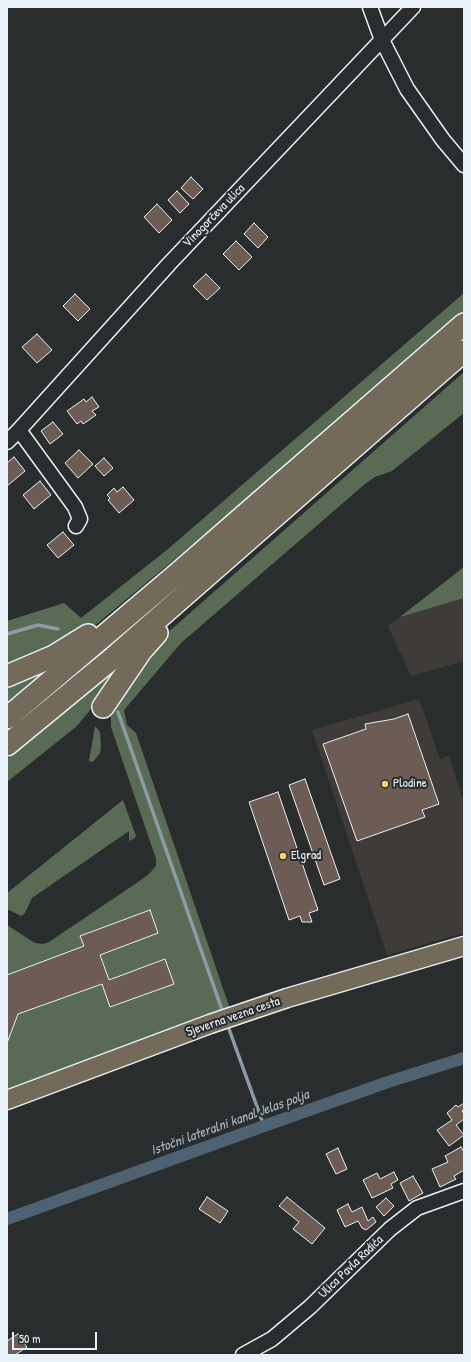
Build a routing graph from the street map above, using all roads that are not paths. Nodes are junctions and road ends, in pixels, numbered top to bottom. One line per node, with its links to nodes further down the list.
1 (370, 7): 3 (street)
2 (414, 7): 3 (street, Vinogorčeva ulica)
3 (382, 40): 4 (street); 7 (street, Vinogorčeva ulica)
4 (464, 165)
5 (464, 324): 11 (highway)
6 (464, 352): 10 (highway)
7 (19, 430): 8 (street, Vinogorčeva ulica); 9 (street)
8 (7, 442)
9 (76, 526)
10 (242, 546): 13 (highway); 15 (highway)
11 (177, 574): 12 (highway); 14 (highway)
12 (7, 676)
13 (103, 707)
14 (7, 718)
15 (7, 745)
16 (464, 946): 17 (main road, Sjeverna vezna cesta)
17 (7, 1100)
18 (464, 1191): 19 (street, Ulica Pavla Radića)
19 (243, 1355)

